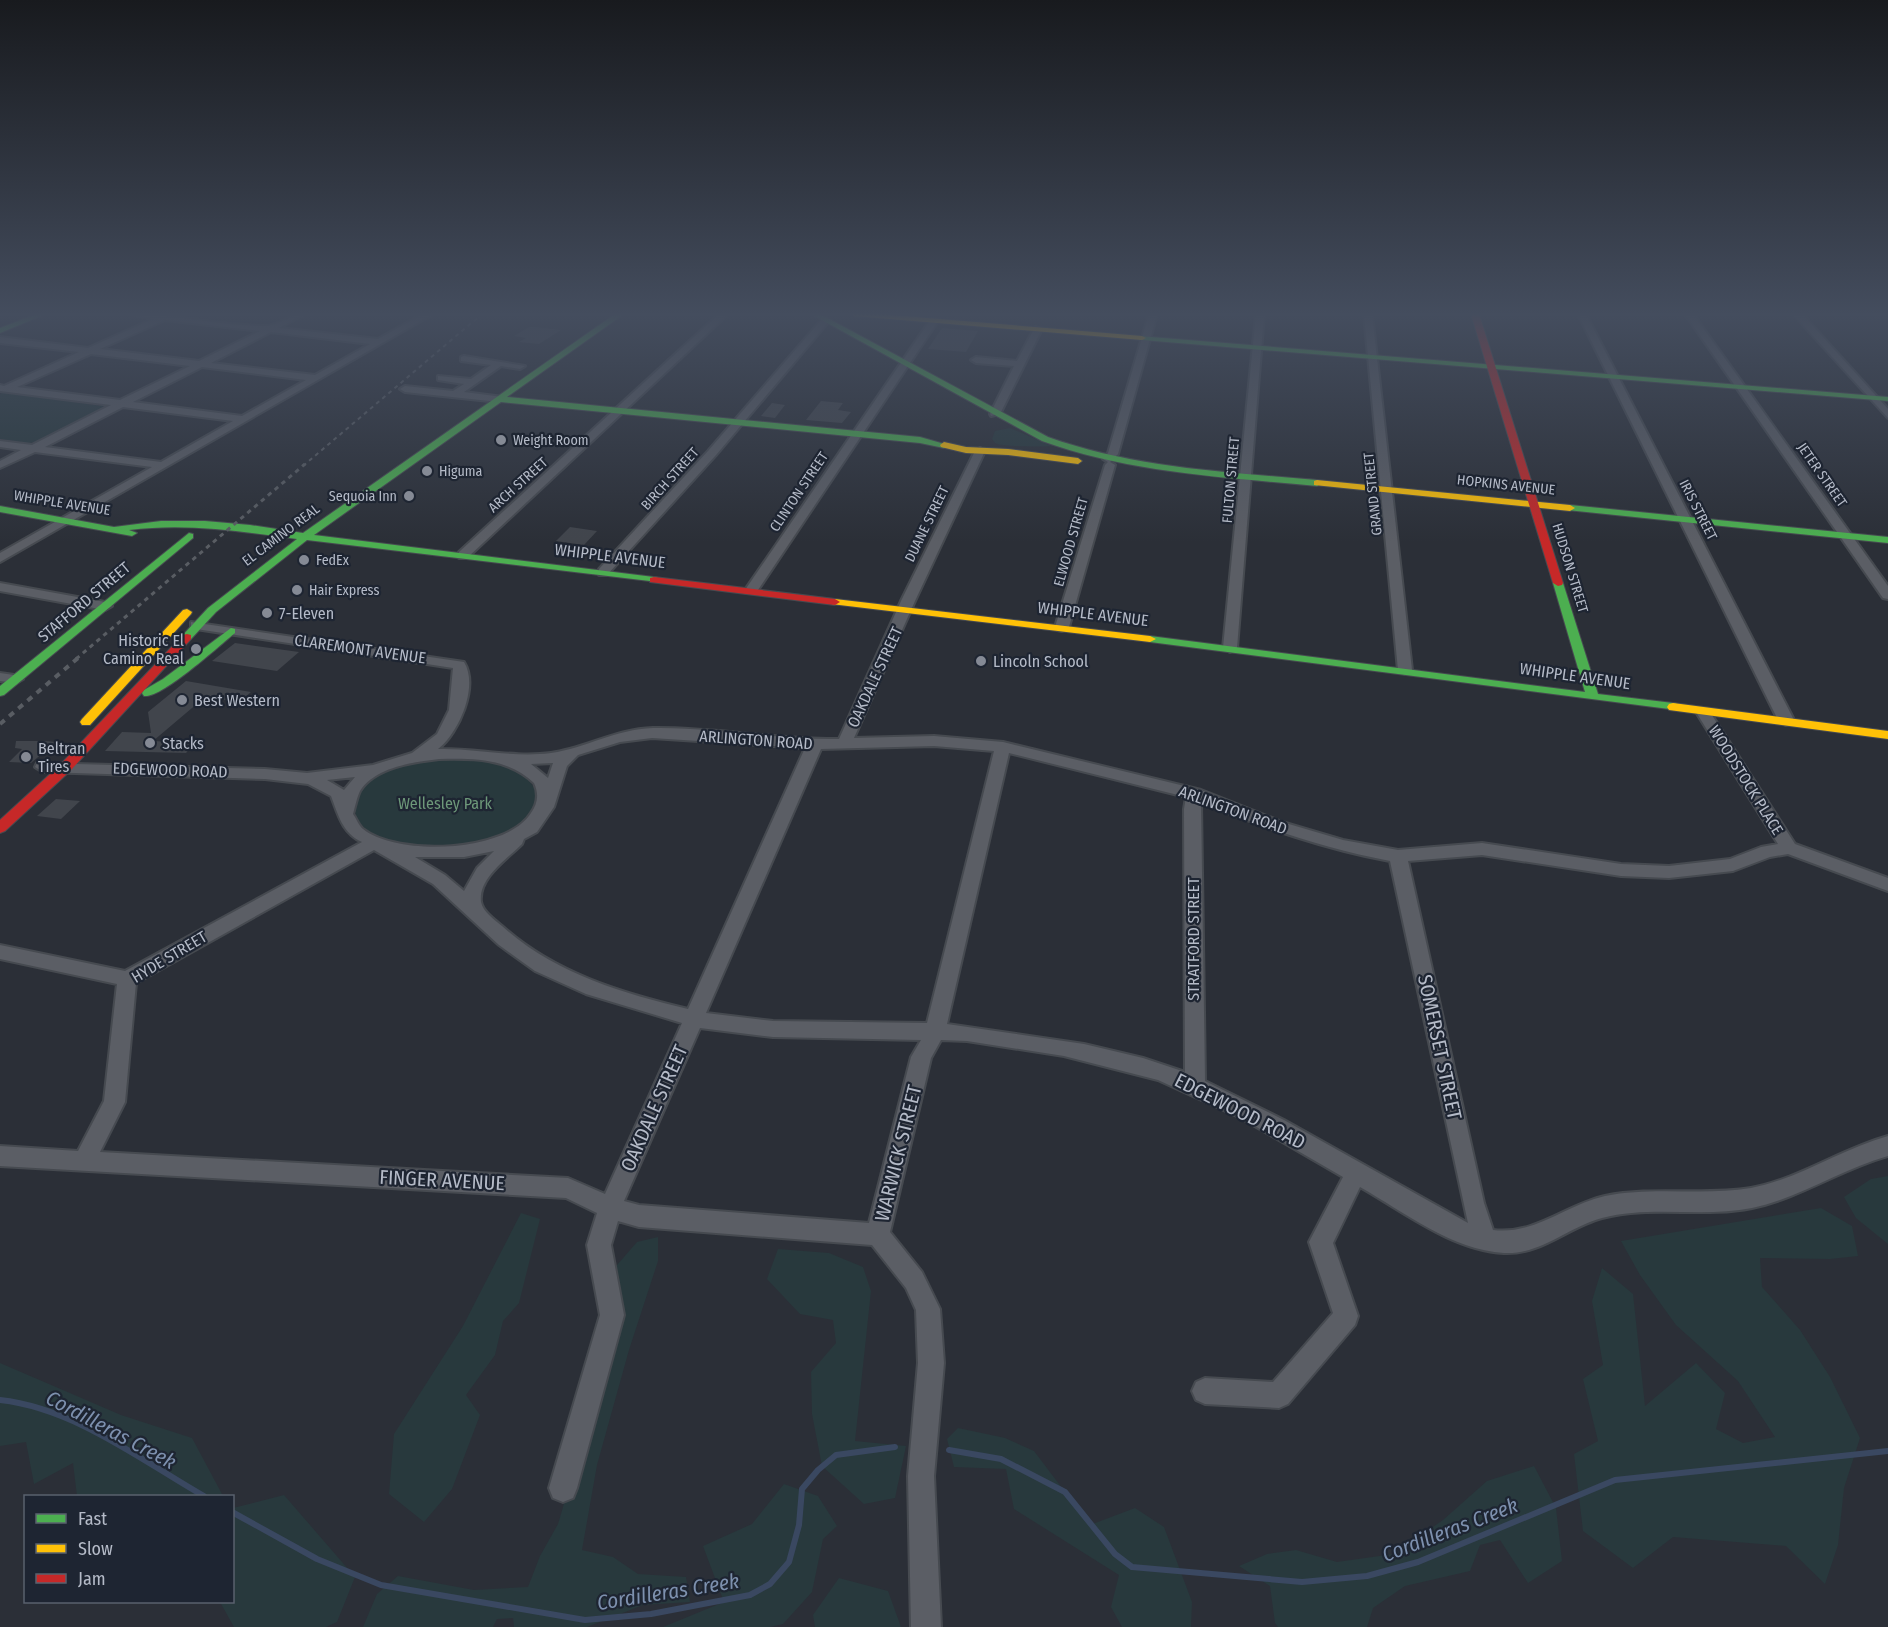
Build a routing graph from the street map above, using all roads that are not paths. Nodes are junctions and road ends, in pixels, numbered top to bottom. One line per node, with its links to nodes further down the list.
1 (10, 390): 25 (street)
2 (148, 390): 25 (street)
3 (294, 390): 28 (street)
4 (421, 390): 21 (street)
5 (461, 390): 21 (street)
6 (504, 390): 22 (street, EL CAMINO REAL)
7 (505, 390): 22 (street, EL CAMINO REAL)
8 (642, 390): 26 (street, ARCH STREET)
9 (763, 390): 29 (street, BIRCH STREET)
10 (886, 390): 31 (street, CLINTON STREET)
11 (937, 390): 30 (street)
12 (1008, 390): 30 (street, DUANE STREET)
13 (1131, 390): 36 (street, ELWOOD STREET)
14 (1254, 390): 39 (street, FULTON STREET)
15 (1376, 390): 40 (street, GRAND STREET)
16 (1498, 390): 41 (street, HUDSON STREET)
17 (1621, 390): 44 (street, IRIS STREET)
18 (1743, 390): 48 (street, JETER STREET)
19 (1776, 390): 23 (street)
20 (1865, 390): 23 (street)
21 (455, 394): 22 (street)
22 (493, 398): 26 (street); 47 (street, EL CAMINO REAL)
23 (1872, 398): 24 (street); 27 (street)
24 (1888, 399)
25 (123, 403): 28 (street); 34 (street)
26 (619, 411): 29 (street); 50 (street, ARCH STREET)
27 (1888, 415)
28 (241, 419): 38 (street)
29 (737, 423): 31 (street); 52 (street, BIRCH STREET)
30 (988, 433): 31 (street); 33 (street); 35 (street); 59 (street, DUANE STREET)
31 (855, 435): 55 (street, CLINTON STREET)
32 (0, 444): 34 (street)
33 (1063, 448): 35 (street); 36 (street)
34 (32, 449): 37 (street); 38 (street)
35 (1008, 452): 36 (street)
36 (1113, 462): 39 (street, HOPKINS AVENUE); 61 (street, ELWOOD STREET)
37 (0, 465)
38 (160, 465): 43 (street)
39 (1246, 476): 40 (street, HOPKINS AVENUE); 63 (street, FULTON STREET)
40 (1387, 489): 41 (street, HOPKINS AVENUE); 64 (street, GRAND STREET)
41 (1533, 504): 44 (street, HOPKINS AVENUE); 68 (street, HUDSON STREET)
42 (0, 509): 43 (street, WHIPPLE AVENUE)
43 (67, 520): 45 (street, WHIPPLE AVENUE); 51 (street)
44 (1686, 520): 48 (street, HOPKINS AVENUE); 71 (street, IRIS STREET)
45 (118, 528): 46 (street, WHIPPLE AVENUE); 47 (street, WHIPPLE AVENUE)
46 (189, 536): 47 (street, WHIPPLE AVENUE); 58 (street, STAFFORD STREET)
47 (299, 536): 50 (street, WHIPPLE AVENUE); 54 (street, EL CAMINO REAL); 60 (street, EL CAMINO REAL)
48 (1846, 536): 49 (street, HOPKINS AVENUE); 56 (street, JETER STREET)
49 (1888, 540)
50 (463, 555): 52 (street, WHIPPLE AVENUE)
51 (0, 558)
52 (603, 572): 55 (street, WHIPPLE AVENUE)
53 (0, 587): 58 (street)
54 (216, 588)
55 (751, 590): 59 (street, WHIPPLE AVENUE)
56 (1888, 595)
57 (199, 602): 73 (street)
58 (105, 606): 66 (street, STAFFORD STREET)
59 (904, 610): 61 (street, WHIPPLE AVENUE); 76 (street, OAKDALE STREET)
60 (196, 625): 62 (street, CLAREMONT AVENUE); 69 (street, EL CAMINO REAL)
61 (1062, 627): 63 (street, WHIPPLE AVENUE)
62 (231, 630): 69 (street); 72 (street, CLAREMONT AVENUE)
63 (1230, 648): 64 (street, WHIPPLE AVENUE)
64 (1406, 670): 68 (street, WHIPPLE AVENUE)
65 (0, 677): 66 (street)
66 (16, 679): 67 (street, STAFFORD STREET)
67 (0, 692)
68 (1592, 694): 70 (street, WHIPPLE AVENUE)
69 (124, 707): 82 (street, EL CAMINO REAL)
70 (1703, 712): 71 (street, WHIPPLE AVENUE); 90 (street, WOODSTOCK PLACE)
71 (1786, 720): 74 (street, WHIPPLE AVENUE)
72 (452, 729): 80 (street); 81 (street)
73 (78, 732)
74 (1888, 735)
75 (815, 744): 76 (street, ARLINGTON ROAD); 79 (street, ARLINGTON ROAD); 96 (street, OAKDALE STREET)
76 (844, 744): 77 (street, ARLINGTON ROAD)
77 (1004, 747): 85 (street, ARLINGTON ROAD); 97 (street, WARWICK STREET)
78 (60, 751): 83 (street)
79 (571, 754): 80 (street, ARLINGTON ROAD); 87 (street)
80 (498, 758): 81 (street, ARLINGTON ROAD); 87 (street)
81 (397, 762): 84 (street, EDGEWOOD ROAD); 86 (street)
82 (66, 768): 83 (street, EDGEWOOD ROAD); 84 (street, EDGEWOOD ROAD); 88 (street, EL CAMINO REAL)
83 (39, 771)
84 (298, 777): 86 (street, EDGEWOOD ROAD)
85 (1195, 794): 91 (street, ARLINGTON ROAD); 98 (street, STRATFORD STREET)
86 (344, 809): 89 (street, EDGEWOOD ROAD)
87 (532, 824): 89 (street); 93 (street)
88 (0, 828)
89 (375, 843): 93 (street, EDGEWOOD ROAD); 95 (street, HYDE STREET)
90 (1789, 848): 91 (street, ARLINGTON ROAD); 92 (street)
91 (1398, 856): 105 (street, SOMERSET STREET)
92 (1888, 885)
93 (476, 914): 96 (street, EDGEWOOD ROAD)
94 (0, 952): 95 (street)
95 (127, 980): 101 (street, HYDE STREET)
96 (693, 1018): 97 (street, EDGEWOOD ROAD); 103 (street, OAKDALE STREET)
97 (936, 1033): 98 (street, EDGEWOOD ROAD); 104 (street, WARWICK STREET)
98 (1194, 1085): 102 (street, EDGEWOOD ROAD)
99 (1888, 1146): 105 (street, EDGEWOOD ROAD)
100 (0, 1156): 101 (street, FINGER AVENUE)
101 (85, 1159): 103 (street, FINGER AVENUE)
102 (1356, 1173): 105 (street, EDGEWOOD ROAD); 106 (street)
103 (610, 1208): 104 (street, FINGER AVENUE); 107 (street, OAKDALE STREET)
104 (878, 1235): 108 (street, WARWICK STREET)
105 (1484, 1238)
106 (1205, 1391)
107 (563, 1488)
108 (926, 1627)

